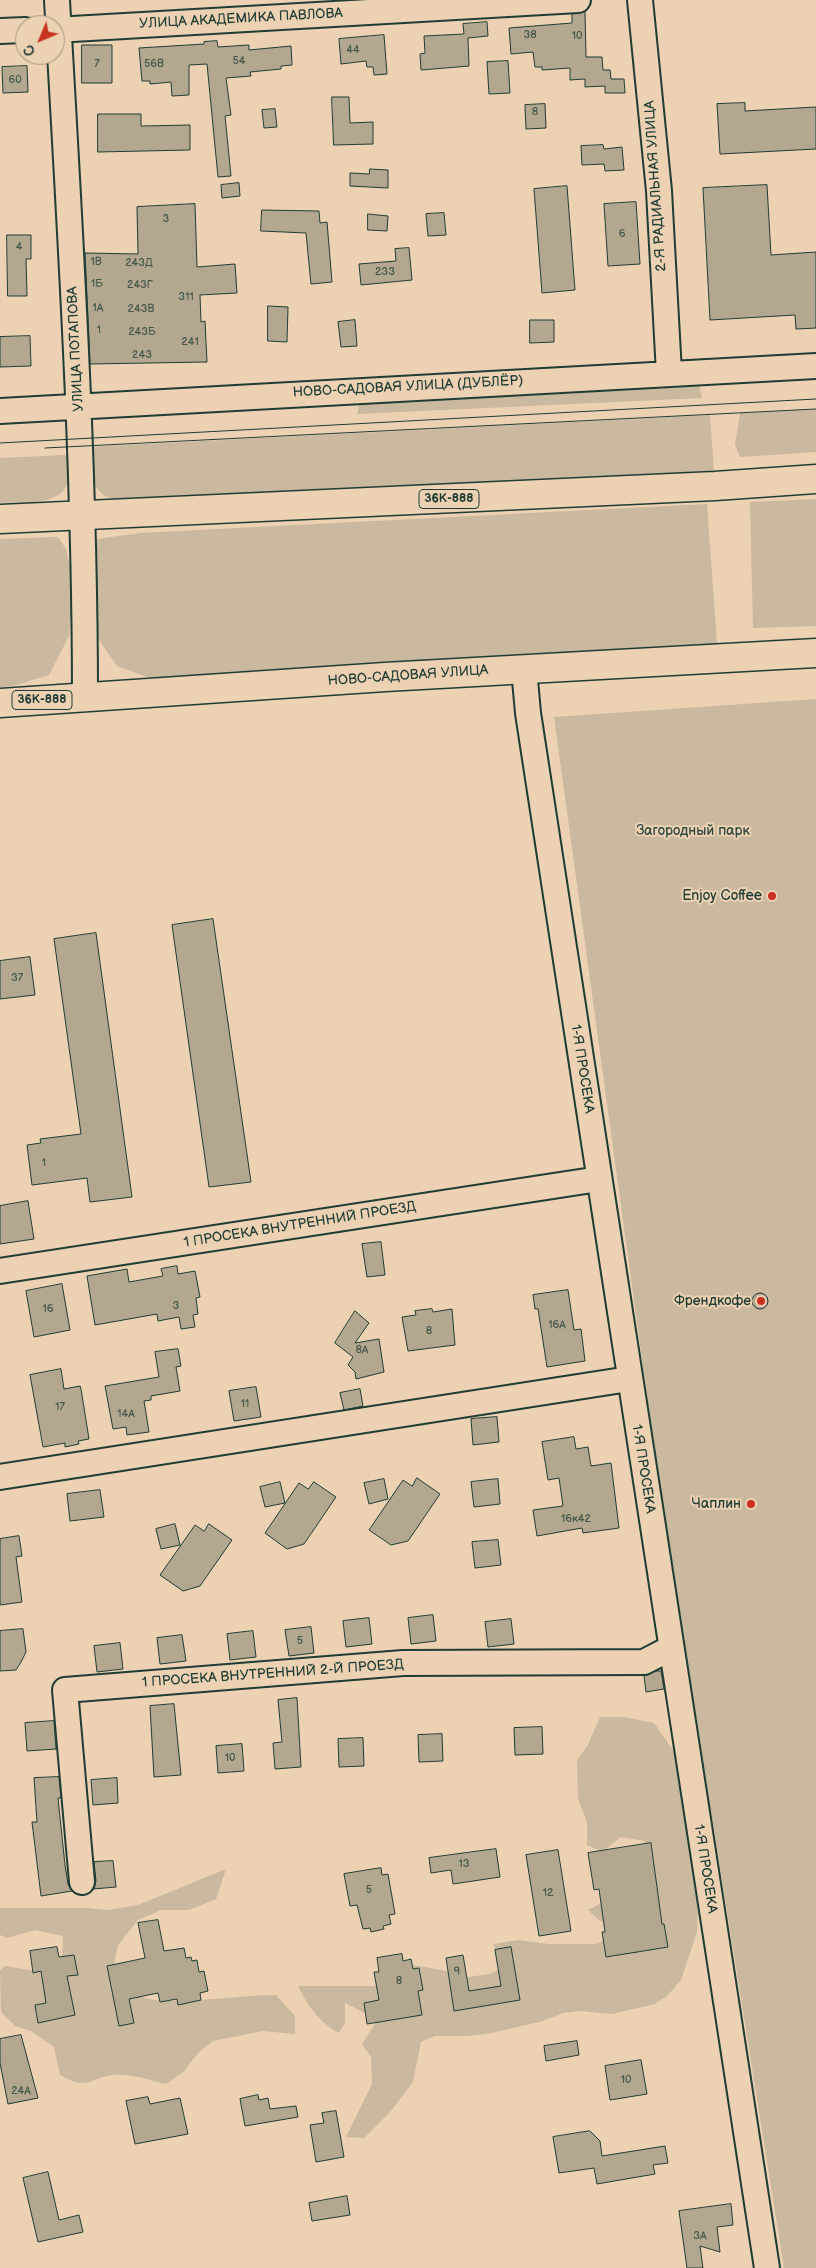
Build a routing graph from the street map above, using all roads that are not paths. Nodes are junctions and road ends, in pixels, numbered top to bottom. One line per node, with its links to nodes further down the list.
1 (57, 0): 4 (street, УЛИЦА ПОТАПОВА)
2 (578, 0): 6 (street, УЛИЦА АКАДЕМИКА ПАВЛОВА)
3 (640, 0): 10 (street, 2-Я РАДИАЛЬНАЯ УЛИЦА)
4 (57, 15)
5 (15, 30): 7 (street)
6 (65, 30)
7 (0, 31)
8 (59, 65): 11 (street, УЛИЦА ПОТАПОВА)
9 (816, 366): 10 (street, НОВО-САДОВАЯ УЛИЦА (ДУБЛЁР))
10 (669, 373): 11 (street, НОВО-САДОВАЯ УЛИЦА (ДУБЛЁР))
11 (79, 406): 12 (street, НОВО-САДОВАЯ УЛИЦА (ДУБЛЁР)); 14 (street, УЛИЦА ПОТАПОВА)
12 (0, 411)
13 (816, 479): 14 (main road, 36К-888)
14 (82, 517): 15 (main road, 36К-888); 18 (street, УЛИЦА ПОТАПОВА)
15 (0, 520)
16 (816, 653): 17 (main road, НОВО-САДОВАЯ УЛИЦА / 36К-888)
17 (524, 669): 18 (main road, НОВО-САДОВАЯ УЛИЦА / 36К-888); 20 (street, 1-Я ПРОСЕКА)
18 (85, 698): 19 (main road, НОВО-САДОВАЯ УЛИЦА / 36К-888)
19 (0, 702)
20 (599, 1179): 21 (street, 1 ПРОСЕКА ВНУТРЕННИЙ ПРОЕЗД); 22 (street, 1-Я ПРОСЕКА)
21 (0, 1271)
22 (629, 1379): 23 (street); 24 (street, 1-Я ПРОСЕКА)
23 (0, 1477)
24 (671, 1648): 25 (street, 1 ПРОСЕКА ВНУТРЕННИЙ 2-Й ПРОЕЗД); 26 (street, 1-Я ПРОСЕКА)
25 (82, 1882)
26 (767, 2268)

